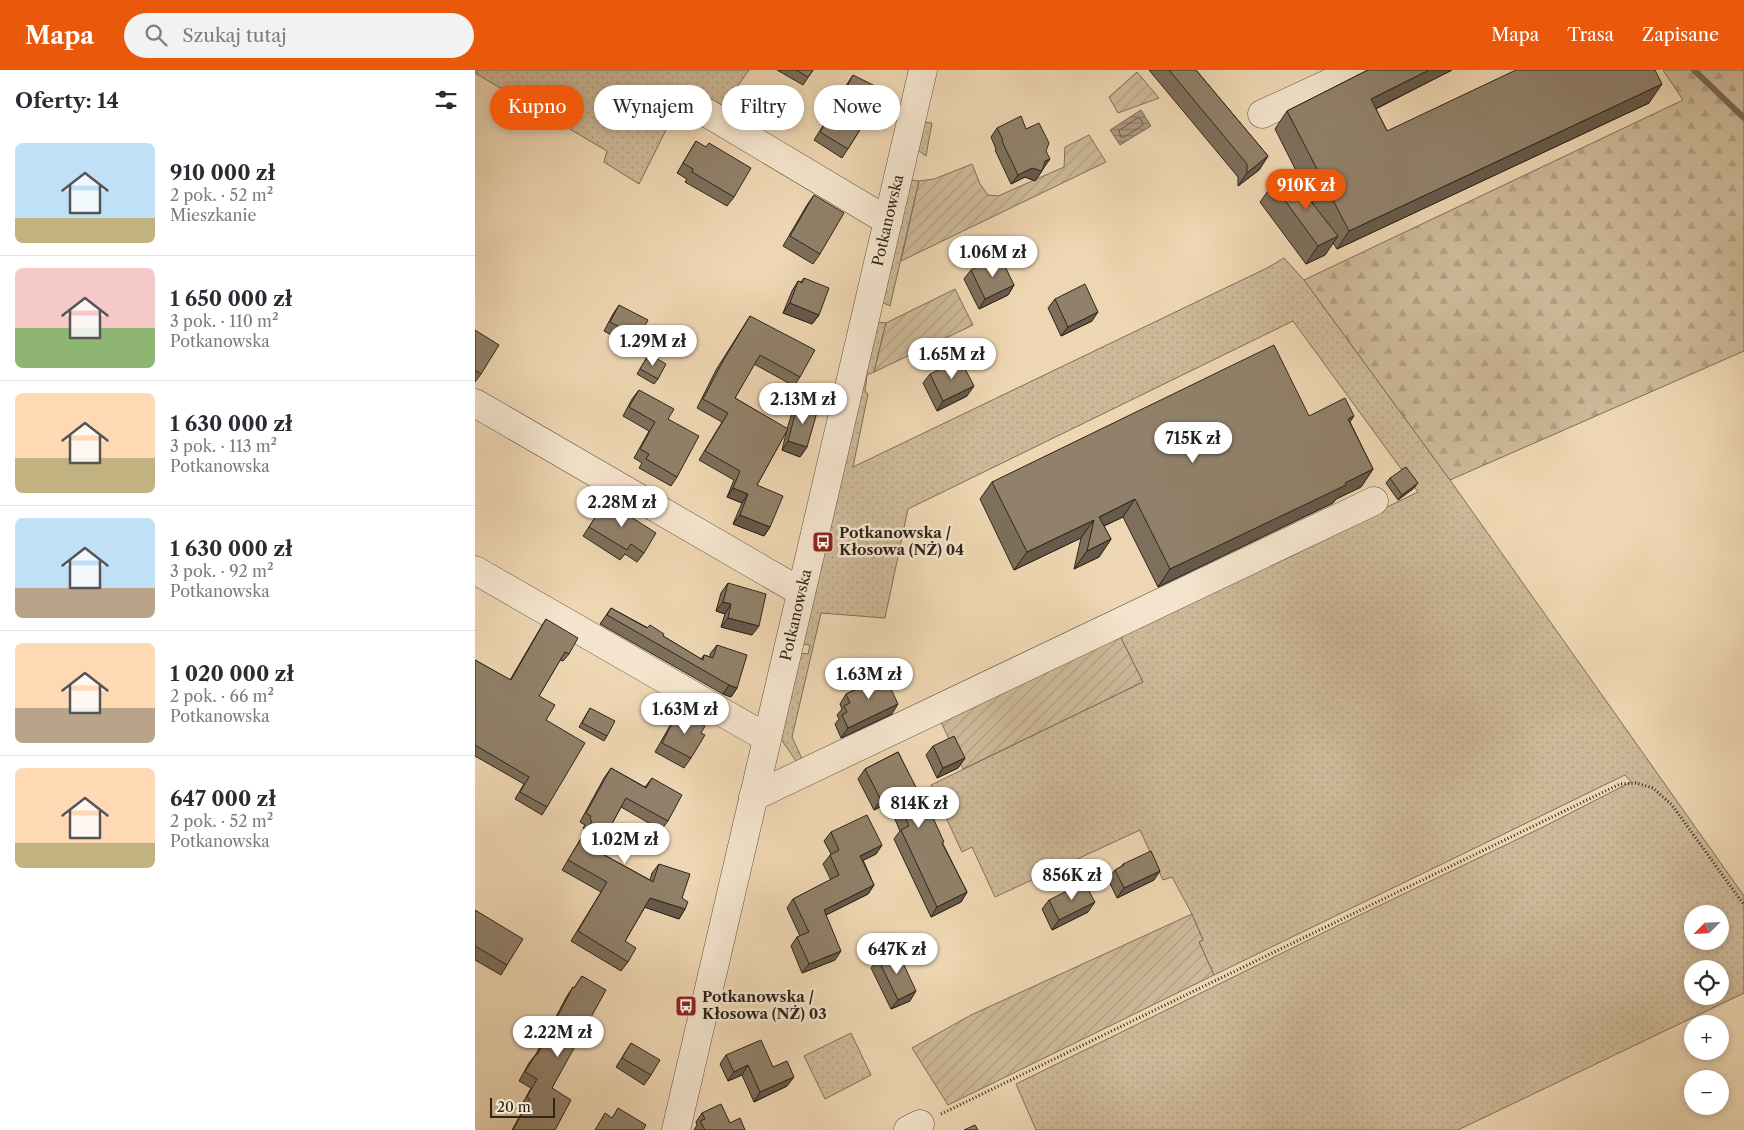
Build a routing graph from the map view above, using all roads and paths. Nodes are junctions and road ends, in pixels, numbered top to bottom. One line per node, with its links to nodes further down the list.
1 (923, 70): 5 (street, Potkanowska)
2 (1358, 70): 3 (street)
3 (1262, 114)
4 (712, 116): 5 (street)
5 (888, 221): 9 (street, Potkanowska)
6 (475, 403): 9 (street)
7 (1374, 501): 11 (street)
8 (475, 570): 10 (street)
9 (801, 592): 10 (street, Potkanowska)
10 (767, 738): 11 (street, Potkanowska)
11 (753, 797): 14 (street, Potkanowska)
12 (1744, 905): 13 (path)
13 (914, 1127)
14 (676, 1130)

